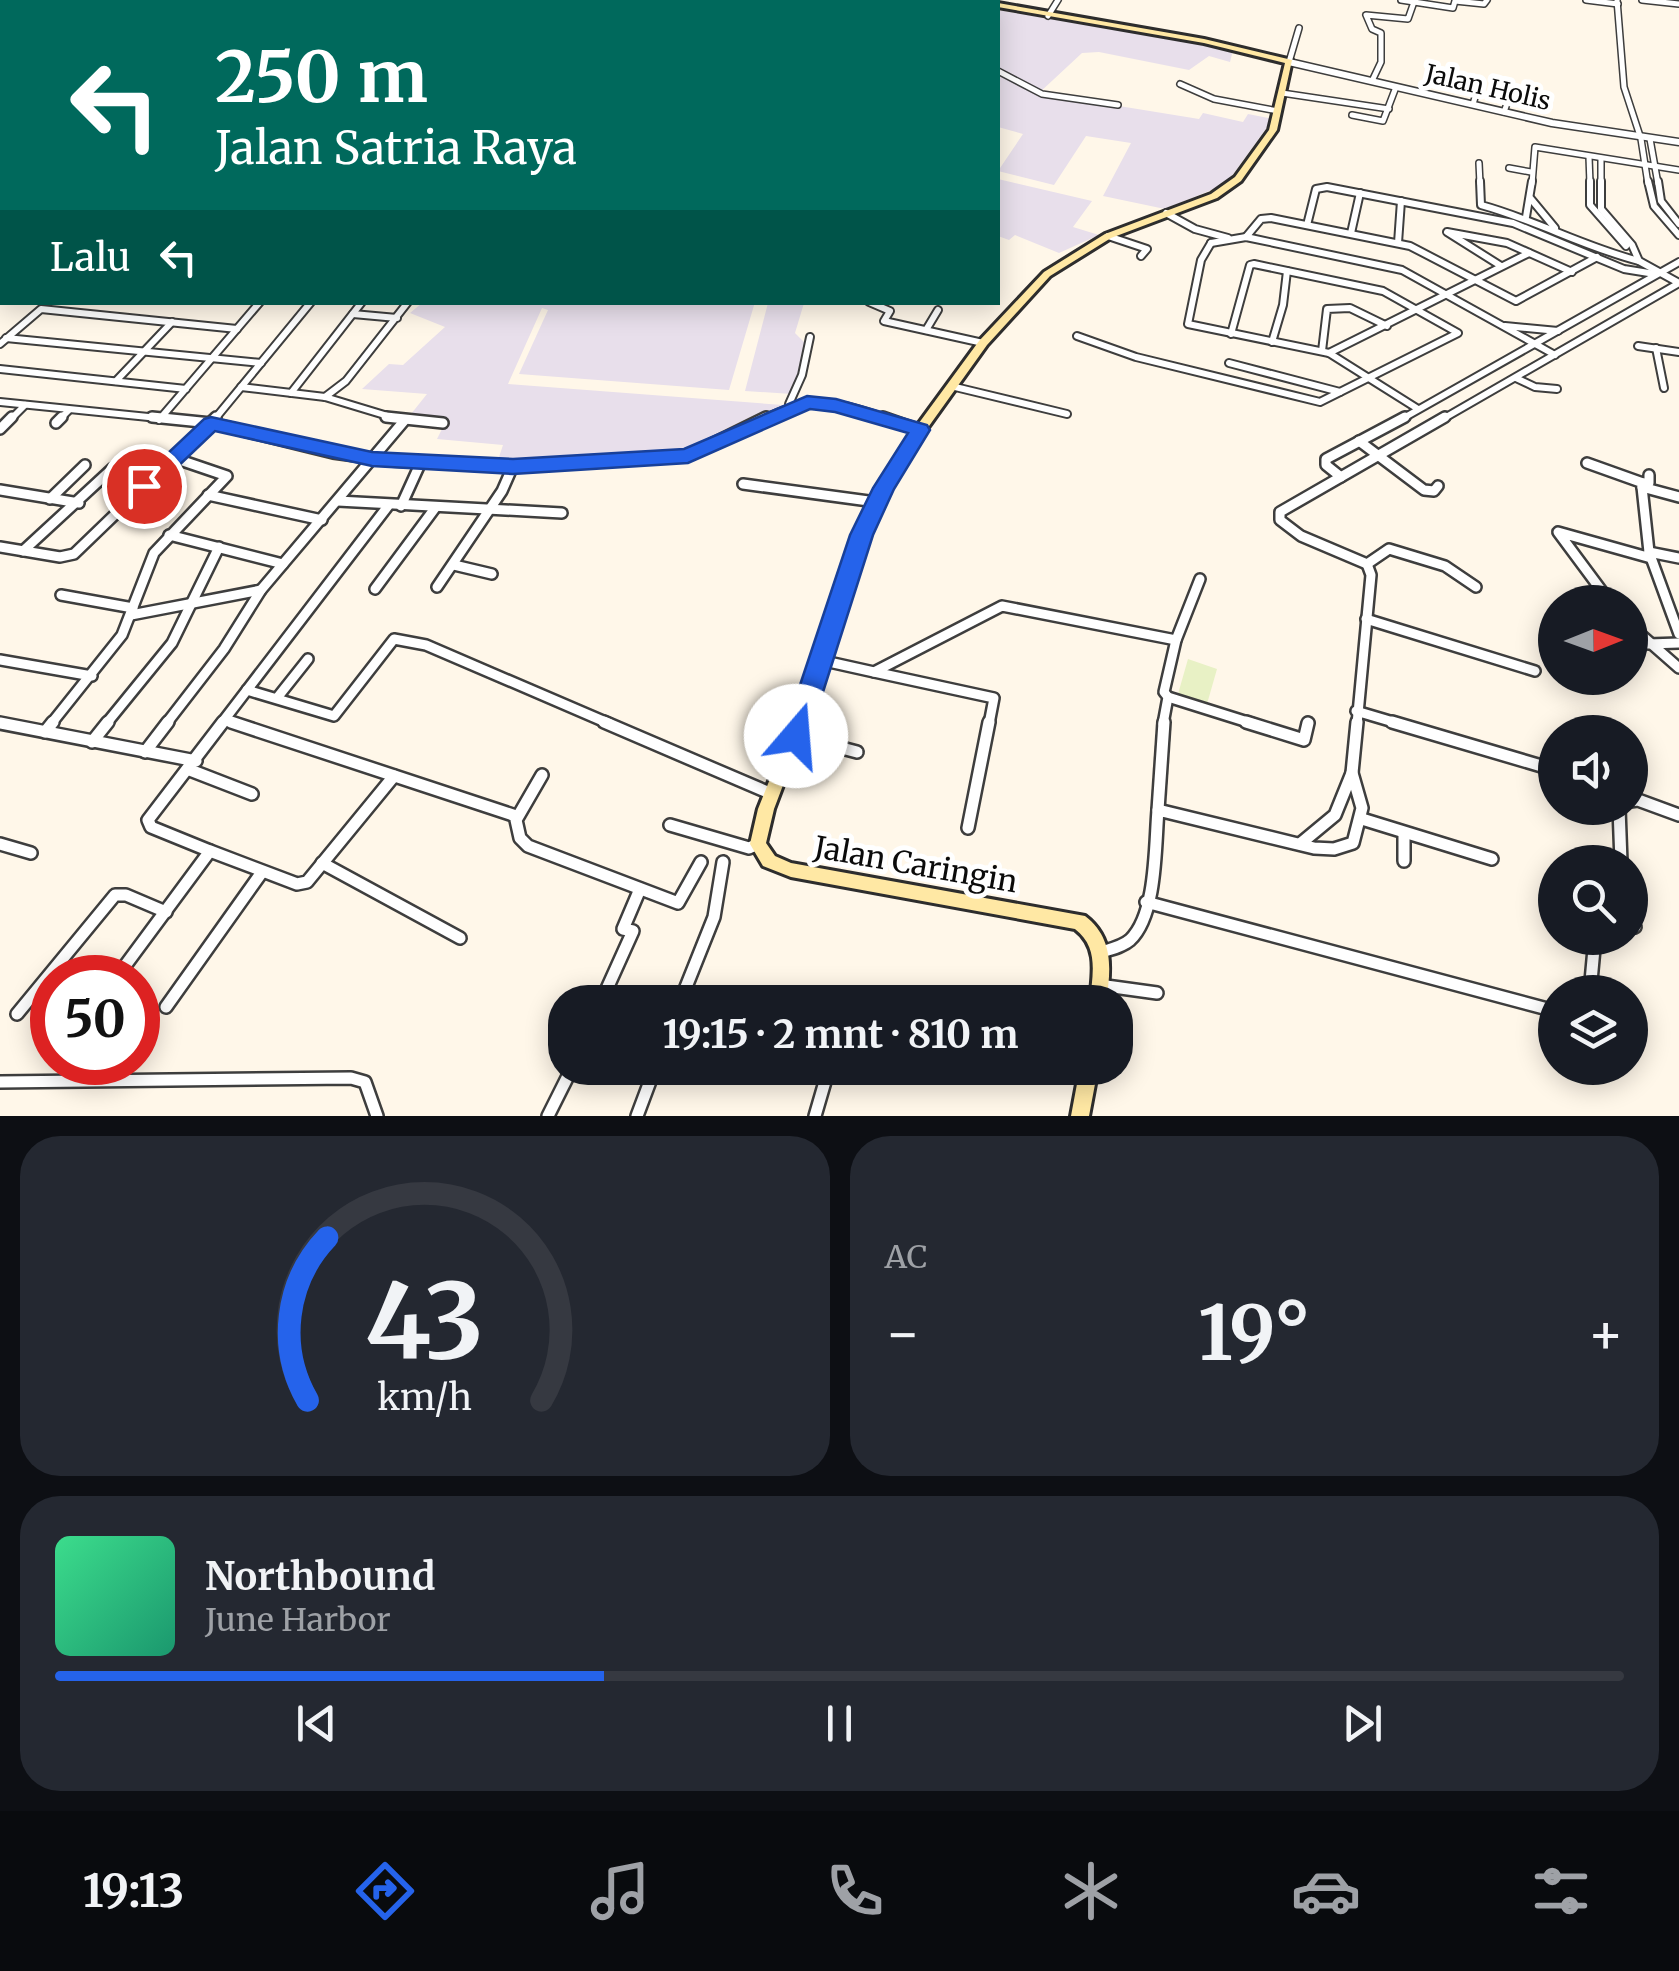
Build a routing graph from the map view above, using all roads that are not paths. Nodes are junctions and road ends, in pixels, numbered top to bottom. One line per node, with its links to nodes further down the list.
1 (1058, 0): 10 (street)
2 (1400, 0): 6 (street)
3 (1486, 0): 6 (street)
4 (1586, 0): 7 (street)
5 (1642, 0): 8 (street)
6 (1414, 2): 14 (street)
7 (1617, 2): 26 (street)
8 (1679, 4)
9 (1000, 7): 10 (main road)
10 (1048, 16): 12 (main road)
11 (1299, 28): 12 (street)
12 (1289, 62): 14 (street, Jalan Holis); 18 (main road)
13 (1000, 72): 21 (street)
14 (1372, 81): 17 (street, Jalan Holis)
15 (1480, 81): 20 (street)
16 (1180, 84): 23 (street)
17 (1396, 87): 20 (street, Jalan Holis); 22 (street)
18 (1282, 93): 22 (street); 23 (main road)
19 (1509, 98): 24 (street)
20 (1473, 104): 24 (street, Jalan Holis)
21 (1118, 105)
22 (1389, 109): 25 (street)
23 (1278, 111): 42 (main road)
24 (1504, 112): 26 (street, Jalan Holis)
25 (1352, 115)
26 (1646, 139): 27 (street, Jalan Holis); 31 (street); 32 (street)
27 (1679, 142)
28 (1589, 156): 29 (street); 34 (street); 37 (street)
29 (1600, 158): 31 (street); 35 (street)
30 (1480, 163): 43 (street)
31 (1646, 165): 32 (street); 49 (street)
32 (1656, 167): 36 (street); 44 (street)
33 (1509, 168): 37 (street)
34 (1589, 168): 35 (street); 41 (street)
35 (1599, 170): 41 (street)
36 (1679, 170)
37 (1531, 172): 39 (street)
38 (1360, 193): 40 (street); 45 (street); 48 (street)
39 (1532, 199): 43 (street); 47 (street)
40 (1402, 201): 54 (street); 58 (street)
41 (1598, 210): 55 (street)
42 (1166, 213): 46 (street); 50 (main road)
43 (1526, 217): 47 (street)
44 (1679, 224)
45 (1306, 225): 48 (street); 51 (street)
46 (1194, 228): 52 (street); 53 (street)
47 (1558, 232): 59 (street)
48 (1351, 233): 54 (street)
49 (1679, 235)
50 (1108, 236): 57 (street); 88 (main road)
51 (1246, 237): 52 (street); 67 (street)
52 (1228, 238): 53 (street)
53 (1211, 243): 83 (street)
54 (1398, 243): 65 (street)
55 (1633, 250): 59 (street)
56 (1529, 253): 61 (street); 61 (street); 63 (street)
57 (1141, 256)
58 (1597, 258): 63 (street); 64 (street)
59 (1640, 261): 64 (street)
60 (1679, 262): 64 (street)
61 (1502, 266): 65 (street)
62 (1287, 271): 74 (street); 83 (street); 87 (street)
63 (1572, 272): 65 (street)
64 (1658, 274): 66 (street); 82 (street)
65 (1477, 280): 67 (street)
66 (1679, 283): 95 (street)
67 (1448, 294): 74 (street); 79 (street)
68 (257, 305): 80 (street)
69 (309, 305): 98 (street)
70 (360, 305): 75 (street)
71 (406, 305): 76 (street)
72 (876, 305): 81 (street)
73 (938, 310): 81 (street)
74 (1418, 311): 78 (street); 100 (street)
75 (353, 314): 76 (street); 109 (street)
76 (397, 318): 110 (street)
77 (172, 322): 80 (street); 86 (street); 92 (street)
78 (1387, 326): 93 (street); 93 (street)
79 (1502, 326): 82 (street); 89 (street)
80 (238, 328): 96 (street)
81 (926, 330): 88 (street)
82 (1558, 331): 89 (street)
83 (1231, 334): 87 (street)
84 (1077, 336): 108 (street)
85 (810, 338): 112 (street)
86 (3, 341): 92 (street)
87 (1272, 342): 93 (street)
88 (983, 343): 103 (main road)
89 (1535, 344): 95 (street); 114 (street)
90 (1638, 346): 91 (street)
91 (1656, 348): 94 (street); 105 (street)
92 (145, 351): 96 (street); 102 (street)
93 (1325, 352): 100 (street)
94 (1679, 352)
95 (1555, 355): 101 (street)
96 (212, 358): 98 (street); 106 (street)
97 (1230, 362): 108 (street)
98 (261, 363): 104 (street)
99 (0, 368): 102 (street)
100 (1373, 378): 108 (street); 114 (street)
101 (1516, 378): 107 (street); 126 (street)
102 (116, 382): 106 (street)
103 (951, 386): 116 (street); 123 (main road)
104 (241, 388): 109 (street); 121 (street)
105 (1664, 388)
106 (186, 389): 117 (street)
107 (1557, 389)
108 (1340, 392)
109 (291, 393): 110 (street)
110 (325, 397): 118 (street)
111 (0, 402): 113 (street)
112 (789, 404)
113 (25, 406): 115 (street); 122 (street)
114 (1418, 409): 124 (street)
115 (69, 410): 117 (street); 120 (street)
116 (1066, 414)
117 (158, 420): 121 (street)
118 (404, 420): 119 (street); 127 (street)
119 (444, 422)
120 (56, 423)
121 (211, 423): 125 (street); 127 (street)
122 (0, 430)
123 (920, 430): 131 (street); 142 (main road)
124 (1359, 441): 126 (street); 133 (street)
125 (174, 458): 138 (street); 153 (street)
126 (1378, 458): 133 (street); 136 (street)
127 (372, 459): 128 (street); 141 (street)
128 (421, 462): 131 (street); 145 (street)
129 (1587, 462): 134 (street)
130 (86, 465): 140 (street)
131 (513, 466): 147 (street)
132 (113, 468): 143 (street)
133 (1341, 476): 157 (street)
134 (1645, 482): 139 (street); 154 (street)
135 (743, 484): 142 (street)
136 (1438, 486)
137 (0, 490): 140 (street)
138 (208, 495): 149 (street); 150 (street)
139 (1679, 497)
140 (50, 499): 143 (street)
141 (338, 501): 144 (street); 149 (street)
142 (876, 502): 176 (main road)
143 (79, 503): 153 (street)
144 (388, 506): 145 (street); 181 (street)
145 (401, 506): 146 (street)
146 (436, 508): 147 (street); 164 (street)
147 (490, 510): 148 (street); 158 (street)
148 (562, 513)
149 (322, 520): 156 (street)
150 (169, 534): 152 (street); 168 (street)
151 (0, 547): 153 (street)
152 (219, 547): 156 (street); 167 (street)
153 (23, 551)
154 (1650, 555): 155 (street); 161 (street); 170 (street)
155 (1679, 558)
156 (283, 564): 165 (street)
157 (1367, 564): 163 (street); 169 (street)
158 (454, 565): 159 (street); 162 (street)
159 (492, 574)
160 (1200, 579): 171 (street)
161 (1597, 585)
162 (438, 587)
163 (1476, 587)
164 (376, 589)
165 (261, 590): 167 (street); 191 (street)
166 (61, 595): 168 (street)
167 (191, 604): 168 (street); 190 (street)
168 (132, 612): 180 (street)
169 (1366, 620): 178 (street); 184 (street)
170 (1679, 634)
171 (1176, 640): 179 (street); 182 (street)
172 (1679, 643): 173 (street)
173 (1648, 644): 177 (street)
174 (308, 659): 183 (street)
175 (0, 660): 180 (street)
176 (820, 660): 179 (street); 189 (main road)
177 (1679, 668)
178 (1535, 671)
179 (874, 672): 206 (street)
180 (92, 676): 188 (street)
181 (247, 690): 183 (street); 185 (street)
182 (1168, 696): 186 (street); 201 (street)
183 (277, 698): 199 (street)
184 (1356, 711): 194 (street); 195 (street)
185 (226, 720): 193 (street); 197 (street)
186 (1308, 723)
187 (0, 724): 188 (street)
188 (44, 732): 190 (street)
189 (796, 736): 192 (street); 199 (main road)
190 (92, 742): 191 (street)
191 (145, 752): 193 (street)
192 (856, 752)
193 (193, 765): 198 (street); 211 (street)
194 (1538, 765)
195 (1352, 773): 204 (street); 210 (street)
196 (542, 775): 203 (street)
197 (394, 776): 203 (street); 217 (street)
198 (252, 794)
199 (772, 794): 209 (main road)
200 (1648, 804): 202 (street)
201 (1158, 810): 210 (street); 220 (street)
202 (1679, 815)
203 (516, 816): 219 (street)
204 (1362, 820): 207 (street); 210 (street)
205 (670, 824): 209 (street)
206 (968, 828)
207 (1404, 834): 213 (street); 214 (street)
208 (0, 844): 212 (street)
209 (758, 844): 223 (main road, Jalan Caringin)
210 (1298, 845)
211 (210, 852): 218 (street); 221 (street)
212 (31, 853)
213 (1492, 859)
214 (1404, 861)
215 (701, 862): 219 (street)
216 (723, 862): 226 (street)
217 (322, 863): 218 (street); 222 (street)
218 (262, 872): 231 (street)
219 (640, 889): 225 (street)
220 (1146, 902): 223 (street); 230 (street)
221 (166, 912): 224 (street); 232 (street)
222 (460, 938)
223 (1101, 952): 227 (main road)
224 (133, 955)
225 (609, 985)
226 (687, 985)
227 (1099, 985)
228 (1133, 993): 229 (street)
229 (1157, 993)
230 (1538, 1006)
231 (166, 1008)
232 (17, 1014)
233 (0, 1082): 238 (street)
234 (564, 1085): 239 (street)
235 (649, 1085): 240 (street)
236 (824, 1085): 241 (street)
237 (1086, 1085): 242 (main road)
238 (377, 1116)
239 (548, 1116)
240 (637, 1116)
241 (816, 1116)
242 (1080, 1116)

